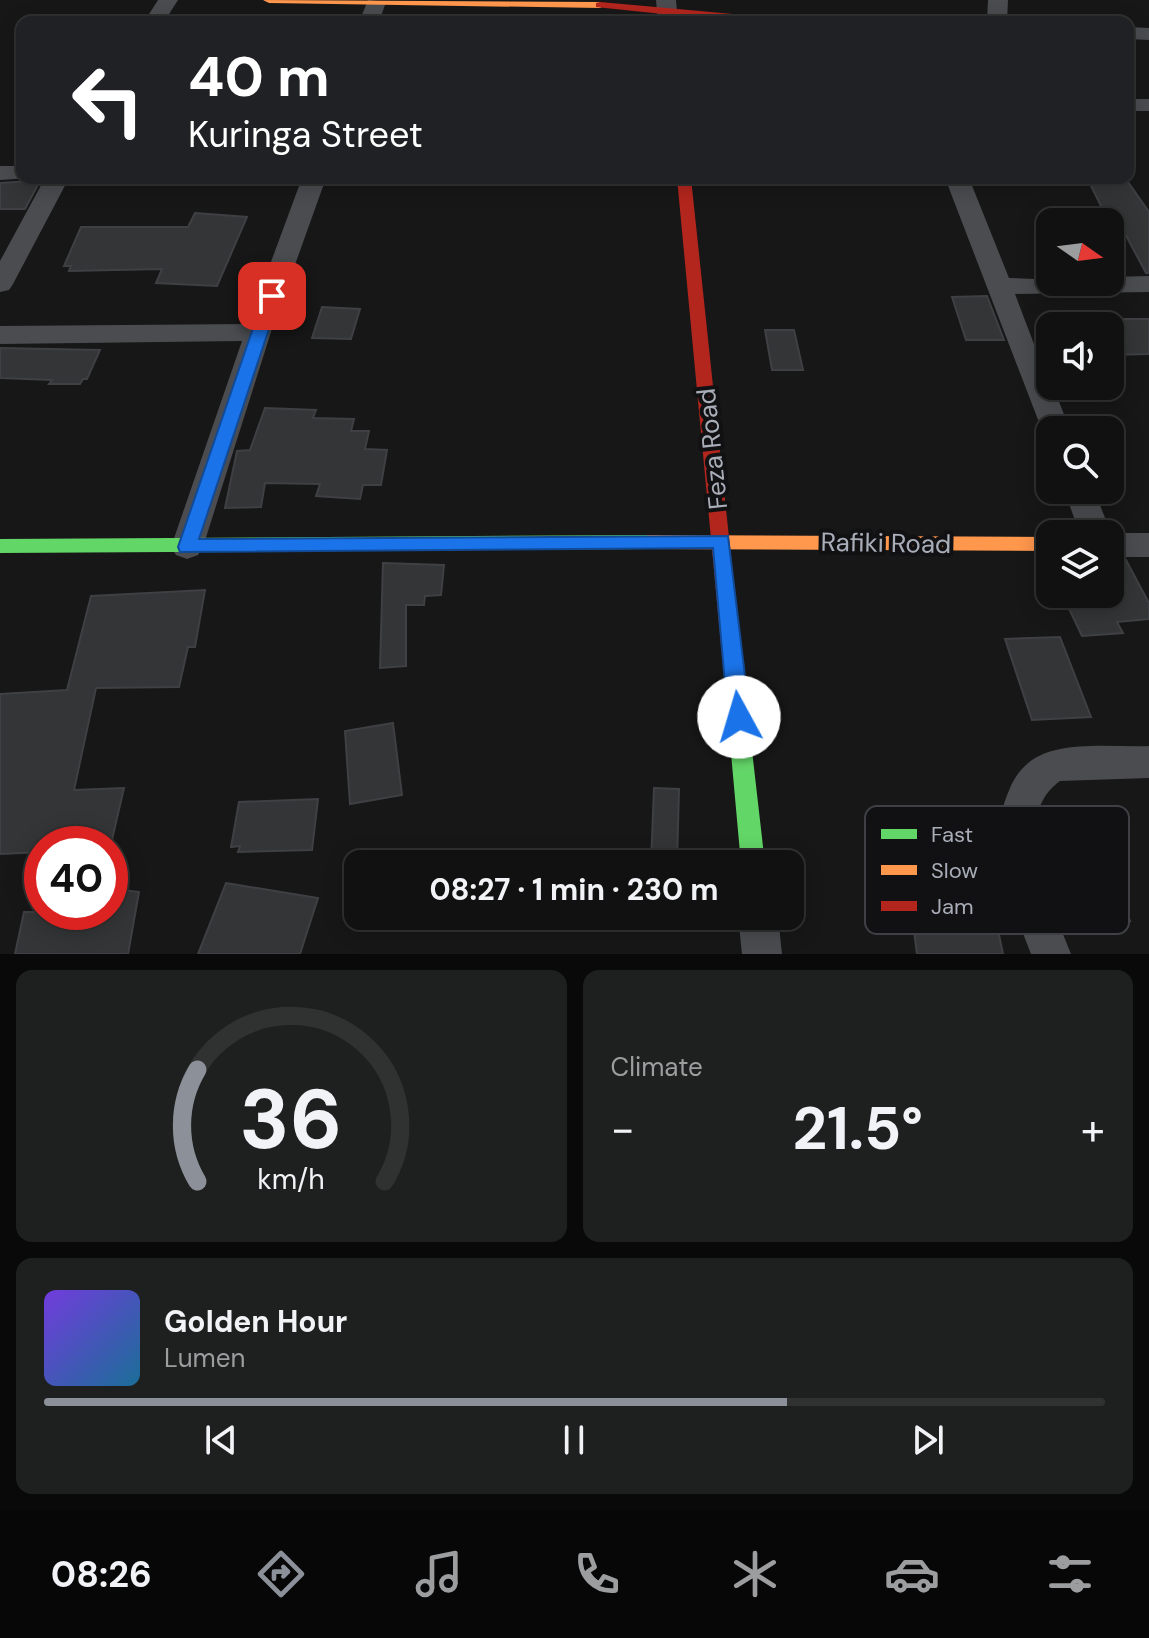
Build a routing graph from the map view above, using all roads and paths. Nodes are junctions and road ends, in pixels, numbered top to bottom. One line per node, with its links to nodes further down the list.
1 (269, 0): 2 (street)
2 (376, 2): 3 (street); 4 (street)
3 (667, 11): 5 (street)
4 (371, 16)
5 (715, 16)
6 (54, 184): 10 (street)
7 (312, 184): 13 (street)
8 (685, 184): 16 (street, Feza Road)
9 (959, 184): 12 (street)
10 (0, 284)
11 (1149, 284): 12 (street)
12 (1000, 286): 15 (street)
13 (258, 332): 14 (street); 21 (street)
14 (0, 335)
15 (1051, 416)
16 (722, 541): 17 (street, Rafiki Road); 21 (street, Rafiki Road); 24 (street, Feza Road)
17 (1036, 544)
18 (1124, 545): 19 (street)
19 (1149, 545)
20 (0, 546): 21 (street, Rafiki Road)
21 (187, 547)
22 (1149, 762): 23 (street)
23 (1018, 806)
24 (752, 850)
25 (759, 930): 27 (street)
26 (1044, 934): 28 (street)
27 (762, 954)
28 (1051, 954)

